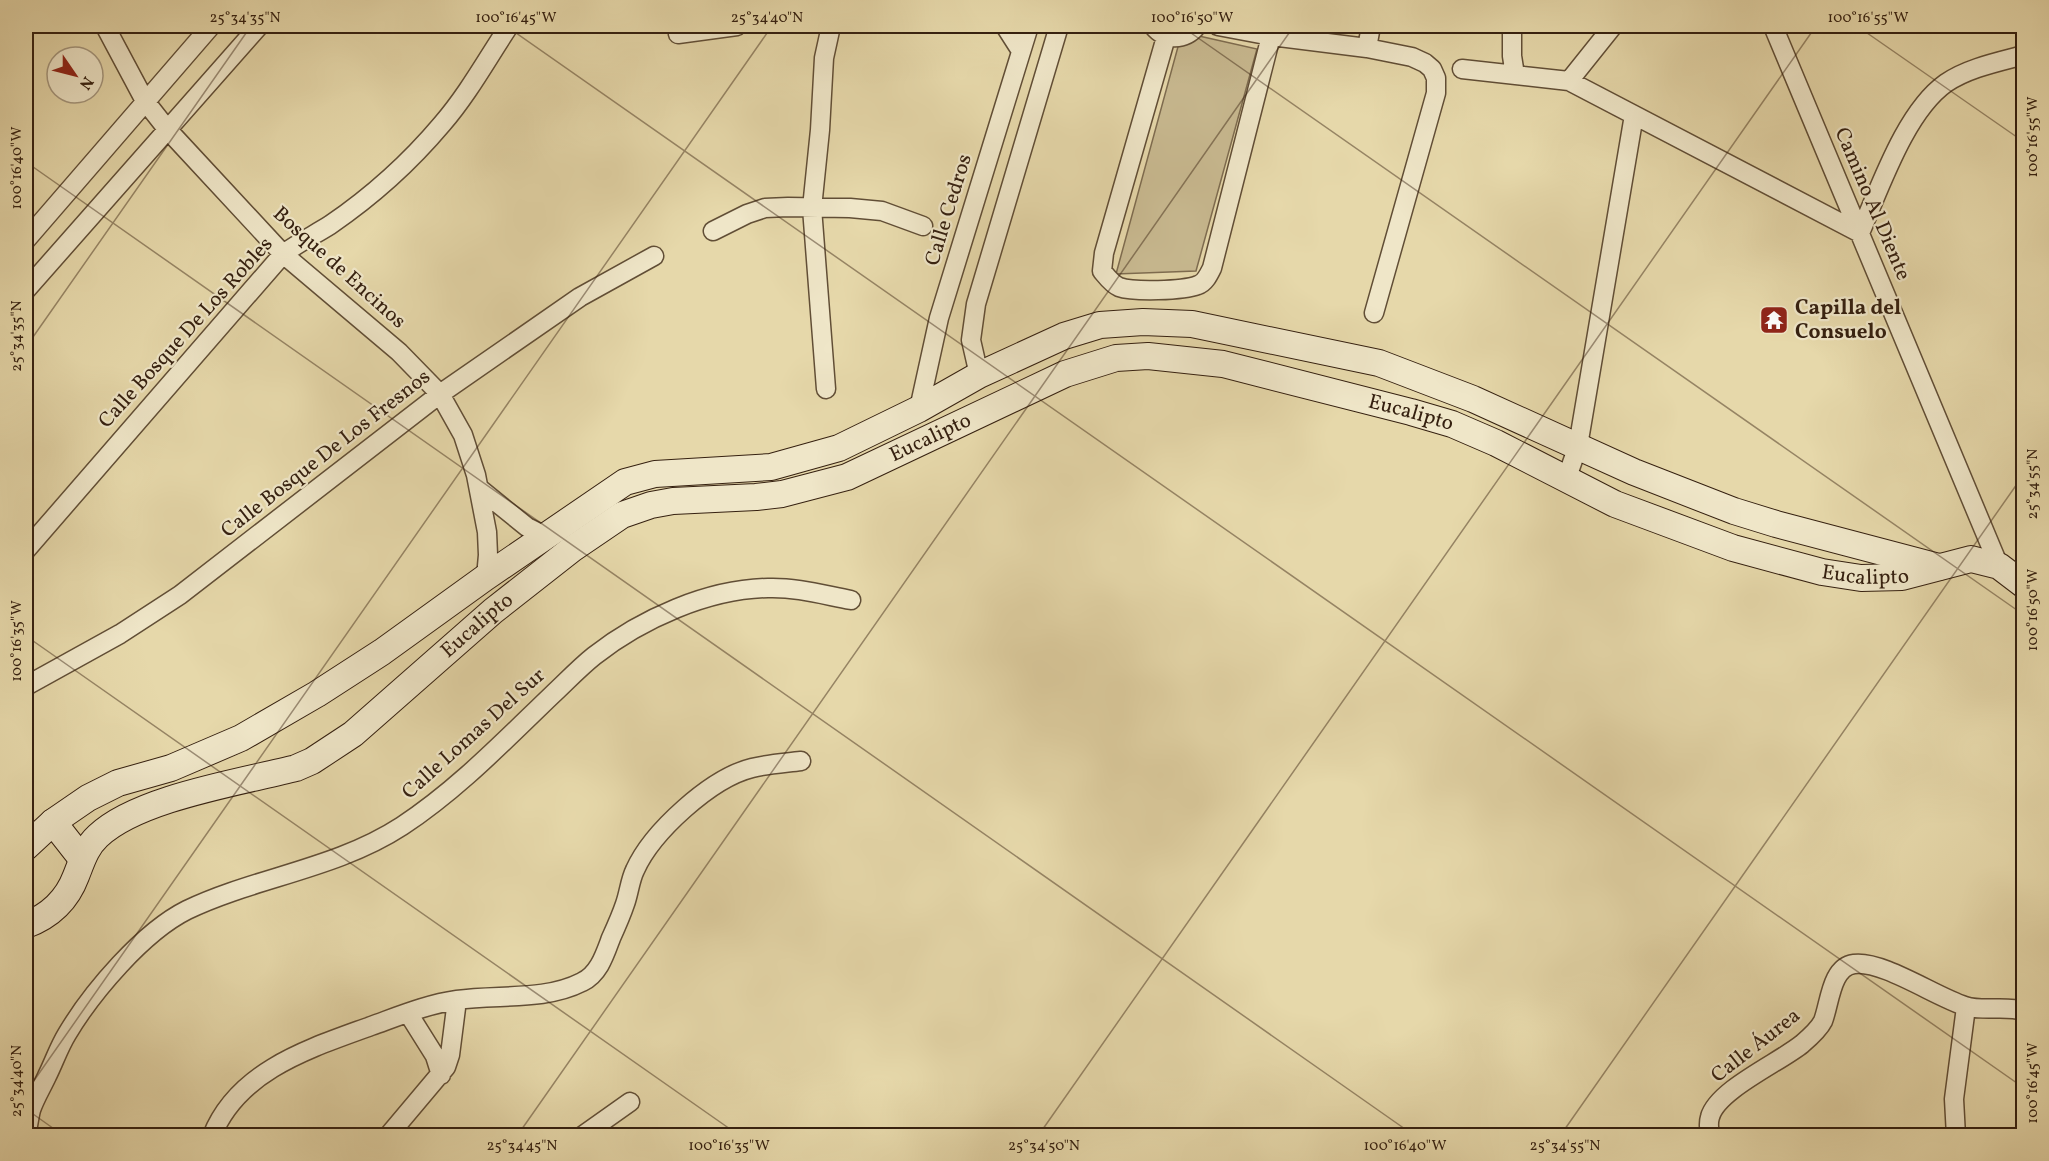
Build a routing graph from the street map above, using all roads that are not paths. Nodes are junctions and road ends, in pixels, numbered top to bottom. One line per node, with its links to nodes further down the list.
1 (105, 26): 25 (street, Bosque de Encinos)
2 (211, 26): 25 (street)
3 (259, 26): 27 (street)
4 (509, 26): 33 (street, Calle Bosque De Los Robles)
5 (737, 26): 17 (street)
6 (831, 26): 28 (street)
7 (1005, 26): 20 (street)
8 (1029, 26): 20 (street, Calle Cedros)
9 (1059, 26): 38 (street)
10 (1197, 26): 16 (street)
11 (1218, 26): 18 (street)
12 (1371, 26): 19 (street)
13 (1512, 26): 23 (street)
14 (1613, 26): 24 (street)
15 (1773, 26): 31 (street, Camino Al Diente)
16 (1159, 31): 18 (street)
17 (678, 34)
18 (1271, 36): 19 (street)
19 (1367, 48): 36 (street)
20 (1020, 51): 37 (street, Calle Cedros)
21 (2024, 55): 31 (street)
22 (1462, 69): 23 (street)
23 (1515, 75): 24 (street)
24 (1569, 81): 26 (street)
25 (145, 101): 27 (street, Bosque de Encinos); 32 (street)
26 (1634, 115): 31 (street); 45 (street)
27 (167, 129): 33 (street, Bosque de Encinos); 35 (street)
28 (812, 208): 29 (street); 30 (street); 42 (street)
29 (923, 226)
30 (712, 231)
31 (1860, 233): 50 (street, Camino Al Diente)
32 (26, 240)
33 (283, 254): 43 (street, Bosque de Encinos); 49 (street, Calle Bosque De Los Robles)
34 (654, 256): 43 (street, Calle Bosque De Los Fresnos)
35 (26, 290)
36 (1374, 313)
37 (939, 318): 38 (street); 44 (street, Calle Cedros)
38 (972, 321): 40 (street)
39 (1307, 347): 40 (street, Eucalipto); 41 (street); 45 (street, Eucalipto)
40 (979, 375): 44 (street, Eucalipto)
41 (1294, 381): 46 (street, Eucalipto); 59 (street, Eucalipto)
42 (826, 389)
43 (440, 394): 47 (street, Bosque de Encinos); 55 (street, Calle Bosque De Los Fresnos)
44 (919, 410): 48 (street, Eucalipto)
45 (1578, 446): 46 (street); 51 (street, Eucalipto)
46 (1566, 480): 51 (street, Eucalipto)
47 (480, 489): 48 (street); 52 (street, Bosque de Encinos)
48 (545, 536): 52 (street, Eucalipto)
49 (26, 550)
50 (1999, 566): 51 (street, Eucalipto); 53 (street, Eucalipto)
51 (1940, 567)
52 (486, 577): 57 (street, Eucalipto)
53 (2024, 585)
54 (851, 600): 67 (street, Calle Lomas Del Sur)
55 (26, 686)
56 (801, 761): 61 (street)
57 (53, 822): 58 (street, Eucalipto); 59 (street)
58 (26, 847)
59 (82, 859): 60 (street, Eucalipto)
60 (26, 925)
61 (457, 1000): 64 (street); 65 (street)
62 (1966, 1007): 63 (street, Calle Áurea); 71 (street, Calle Áurea); 72 (street)
63 (2024, 1011)
64 (408, 1013): 65 (street); 68 (street)
65 (441, 1075): 69 (street)
66 (630, 1102): 70 (street)
67 (26, 1136)
68 (212, 1136)
69 (388, 1136)
70 (582, 1136)
71 (1710, 1136)
72 (1956, 1136)

